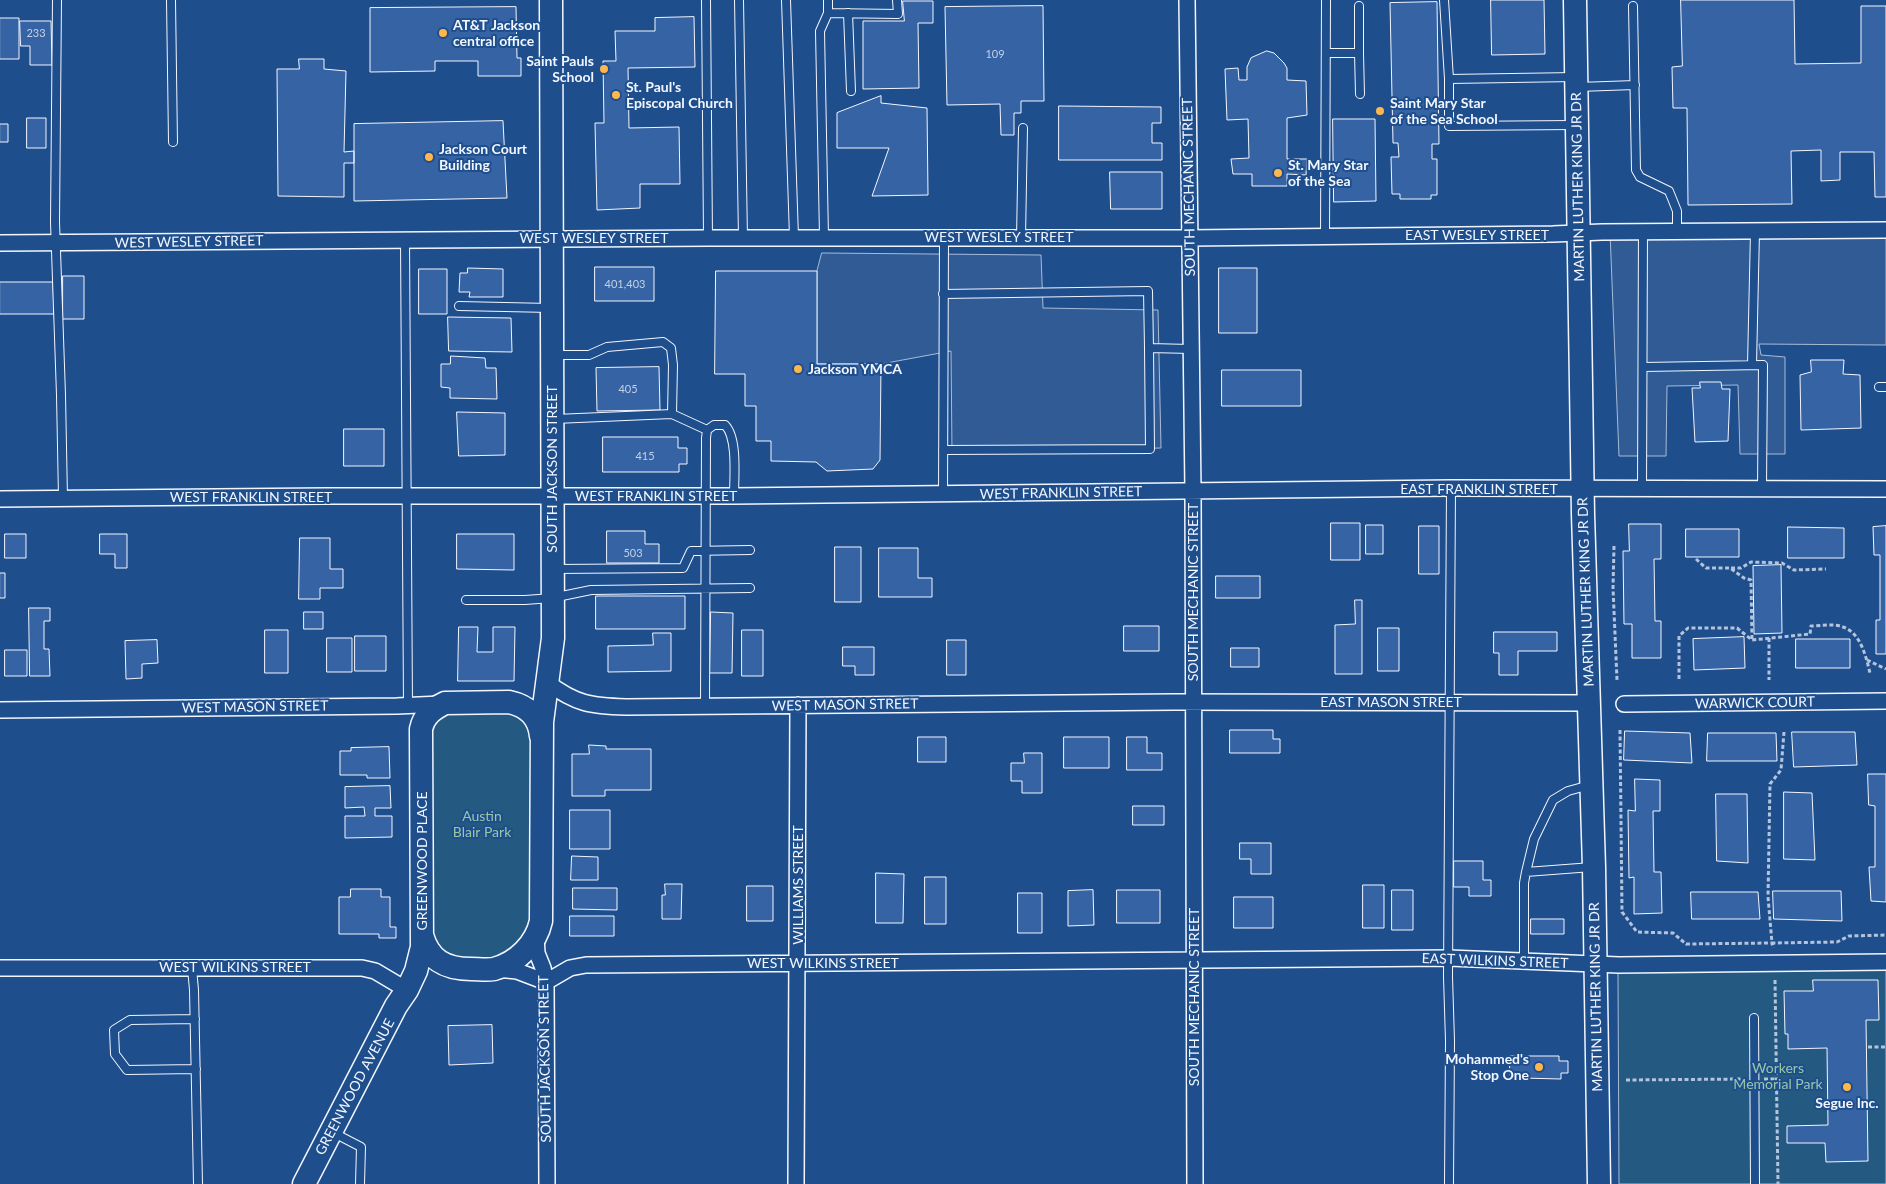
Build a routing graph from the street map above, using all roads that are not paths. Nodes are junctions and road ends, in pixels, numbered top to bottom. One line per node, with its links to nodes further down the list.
1 (57, 0): 43 (lane)
2 (171, 0): 26 (lane)
3 (551, 0): 36 (street, SOUTH JACKSON STREET)
4 (706, 0): 37 (lane)
5 (739, 0): 38 (lane)
6 (786, 0): 33 (lane)
7 (828, 0): 15 (lane)
8 (897, 0): 16 (lane)
9 (1187, 0): 40 (street, SOUTH MECHANIC STREET)
10 (1326, 0): 17 (lane)
11 (1444, 0): 19 (lane)
12 (1575, 0): 20 (street, MARTIN LUTHER KING JR DR)
13 (1359, 6): 18 (lane)
14 (1634, 6): 21 (lane)
15 (828, 13): 16 (lane); 34 (lane)
16 (848, 13): 22 (lane)
17 (1326, 52): 18 (lane); 32 (lane)
18 (1359, 53): 23 (lane)
19 (1448, 79): 20 (lane); 24 (lane)
20 (1576, 82): 21 (lane); 24 (street, MARTIN LUTHER KING JR DR)
21 (1635, 85): 30 (lane)
22 (851, 91)
23 (1360, 94)
24 (1576, 125): 31 (street, MARTIN LUTHER KING JR DR)
25 (1022, 128): 39 (lane)
26 (173, 142)
27 (1886, 230): 29 (street, EAST WESLEY STREET)
28 (1643, 231): 30 (street, EAST WESLEY STREET); 31 (street, EAST WESLEY STREET); 51 (lane)
29 (1755, 231): 30 (street, EAST WESLEY STREET); 50 (lane)
30 (1677, 232)
31 (1578, 234): 32 (street, EAST WESLEY STREET); 58 (street, MARTIN LUTHER KING JR DR)
32 (1325, 236): 40 (street, EAST WESLEY STREET)
33 (794, 237): 34 (street, WEST WESLEY STREET); 38 (street, WEST WESLEY STREET)
34 (824, 237): 35 (street, WEST WESLEY STREET)
35 (944, 237): 39 (street, WEST WESLEY STREET); 44 (lane)
36 (552, 238): 37 (street, WEST WESLEY STREET); 41 (street, WEST WESLEY STREET); 46 (street, SOUTH JACKSON STREET)
37 (708, 238): 38 (street, WEST WESLEY STREET)
38 (743, 238)
39 (1022, 238): 40 (street, WEST WESLEY STREET)
40 (1189, 238): 48 (street, SOUTH MECHANIC STREET)
41 (405, 240): 43 (street, WEST WESLEY STREET); 66 (lane)
42 (0, 243): 43 (street, WEST WESLEY STREET)
43 (56, 243): 67 (lane)
44 (944, 294): 47 (lane); 55 (lane)
45 (459, 306): 46 (lane)
46 (552, 308): 49 (street, SOUTH JACKSON STREET)
47 (1149, 348): 48 (lane); 55 (lane)
48 (1191, 349): 61 (street, SOUTH MECHANIC STREET)
49 (552, 355): 52 (lane); 53 (street, SOUTH JACKSON STREET)
50 (1752, 365): 51 (lane); 57 (lane)
51 (1643, 367): 59 (lane)
52 (672, 414): 53 (lane); 54 (lane)
53 (552, 419): 63 (street, SOUTH JACKSON STREET)
54 (708, 430): 64 (lane); 65 (lane)
55 (943, 450): 62 (lane)
56 (1451, 488): 58 (street, EAST FRANKLIN STREET); 61 (street, EAST FRANKLIN STREET); 77 (lane)
57 (1762, 488): 59 (street, EAST FRANKLIN STREET); 60 (street, EAST FRANKLIN STREET)
58 (1583, 489): 59 (street, EAST FRANKLIN STREET); 82 (street, MARTIN LUTHER KING JR DR)
59 (1642, 489)
60 (1886, 489)
61 (1193, 491): 62 (street, WEST FRANKLIN STREET); 80 (street, SOUTH MECHANIC STREET)
62 (943, 494): 65 (street, WEST FRANKLIN STREET)
63 (552, 496): 64 (street, WEST FRANKLIN STREET); 66 (street, WEST FRANKLIN STREET); 71 (street, SOUTH JACKSON STREET)
64 (707, 496): 65 (street, WEST FRANKLIN STREET); 70 (lane)
65 (734, 496)
66 (408, 497): 67 (street, WEST FRANKLIN STREET); 85 (lane)
67 (63, 498): 68 (street, WEST FRANKLIN STREET)
68 (0, 499)
69 (750, 550): 70 (lane)
70 (705, 551): 71 (lane); 72 (lane)
71 (552, 570): 74 (street, SOUTH JACKSON STREET)
72 (704, 588): 73 (lane); 74 (lane); 86 (lane)
73 (750, 588)
74 (552, 598): 75 (lane); 76 (street, SOUTH JACKSON STREET)
75 (466, 600)
76 (548, 683): 79 (street, WEST MASON STREET); 86 (street, WEST MASON STREET); 89 (street, SOUTH JACKSON STREET)
77 (1450, 701): 80 (street, EAST MASON STREET); 82 (street, EAST MASON STREET); 95 (lane)
78 (1886, 701): 83 (street, WARWICK COURT)
79 (509, 702): 81 (street, WEST MASON STREET); 89 (street, WEST MASON STREET)
80 (1193, 702): 84 (street, WEST MASON STREET); 96 (street, SOUTH MECHANIC STREET)
81 (445, 703): 85 (street, WEST MASON STREET); 88 (street)
82 (1590, 703): 90 (street, MARTIN LUTHER KING JR DR)
83 (1624, 704)
84 (798, 705): 86 (street, WEST MASON STREET); 99 (street, WILLIAMS STREET)
85 (402, 706): 87 (street, WEST MASON STREET); 88 (street)
86 (704, 706)
87 (0, 710)
88 (421, 729): 93 (street, GREENWOOD PLACE)
89 (541, 736): 94 (street, SOUTH JACKSON STREET)
90 (1592, 785): 91 (street, MARTIN LUTHER KING JR DR); 92 (lane)
91 (1594, 867): 92 (lane); 100 (street, MARTIN LUTHER KING JR DR)
92 (1526, 872): 97 (lane)
93 (422, 935): 103 (street); 106 (street, GREENWOOD PLACE)
94 (536, 936): 104 (street, SOUTH JACKSON STREET); 105 (street, SOUTH JACKSON STREET)
95 (1449, 958): 96 (street, EAST WILKINS STREET); 97 (street, EAST WILKINS STREET); 117 (lane)
96 (1194, 960): 99 (street, WEST WILKINS STREET); 116 (street, SOUTH MECHANIC STREET)
97 (1524, 961): 100 (street, EAST WILKINS STREET)
98 (1886, 962): 100 (street, EAST WILKINS STREET)
99 (798, 963): 105 (street, WEST WILKINS STREET); 115 (street, WILLIAMS STREET)
100 (1595, 963): 118 (street, MARTIN LUTHER KING JR DR)
101 (0, 968): 102 (street, WEST WILKINS STREET)
102 (192, 968): 106 (street, WEST WILKINS STREET); 108 (lane)
103 (459, 969): 104 (street); 106 (street)
104 (492, 969): 105 (street)
105 (546, 982): 114 (street, SOUTH JACKSON STREET)
106 (407, 990): 110 (street, GREENWOOD AVENUE)
107 (1754, 1018): 119 (lane)
108 (195, 1019): 109 (lane); 109 (lane)
109 (196, 1069): 111 (lane)
110 (331, 1132): 112 (street, GREENWOOD AVENUE); 113 (lane)
111 (198, 1184)
112 (304, 1184)
113 (360, 1184)
114 (548, 1184)
115 (796, 1184)
116 (1196, 1184)
117 (1450, 1184)
118 (1599, 1184)
119 (1755, 1184)

